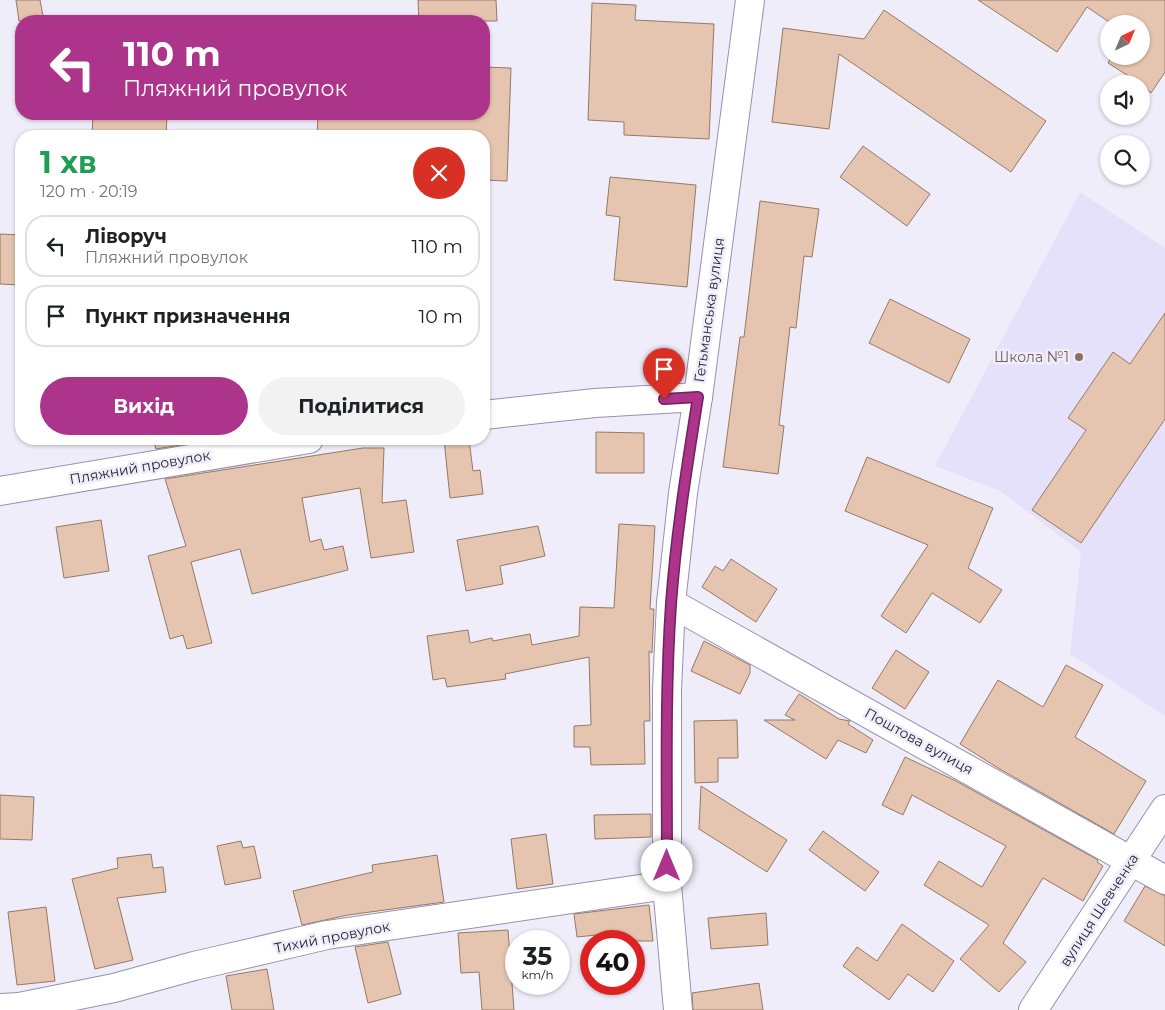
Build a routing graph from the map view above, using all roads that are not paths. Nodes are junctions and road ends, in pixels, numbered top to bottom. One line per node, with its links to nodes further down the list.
1 (750, 0): 2 (street, Гетьманська вулиця)
2 (698, 397): 3 (street); 6 (street, Гетьманська вулиця)
3 (490, 414)
4 (274, 445): 5 (street, Пляжний провулок)
5 (0, 492)
6 (671, 603): 8 (street, Поштова вулиця); 10 (street, Гетьманська вулиця)
7 (1165, 809): 8 (street, вулиця Шевченка)
8 (1132, 860): 9 (street, Поштова вулиця); 13 (street, вулиця Шевченка)
9 (1165, 880)
10 (667, 885): 11 (street, Тихий провулок); 12 (street, Гетьманська вулиця)
11 (0, 1008)
12 (678, 1010)
13 (1033, 1010)

